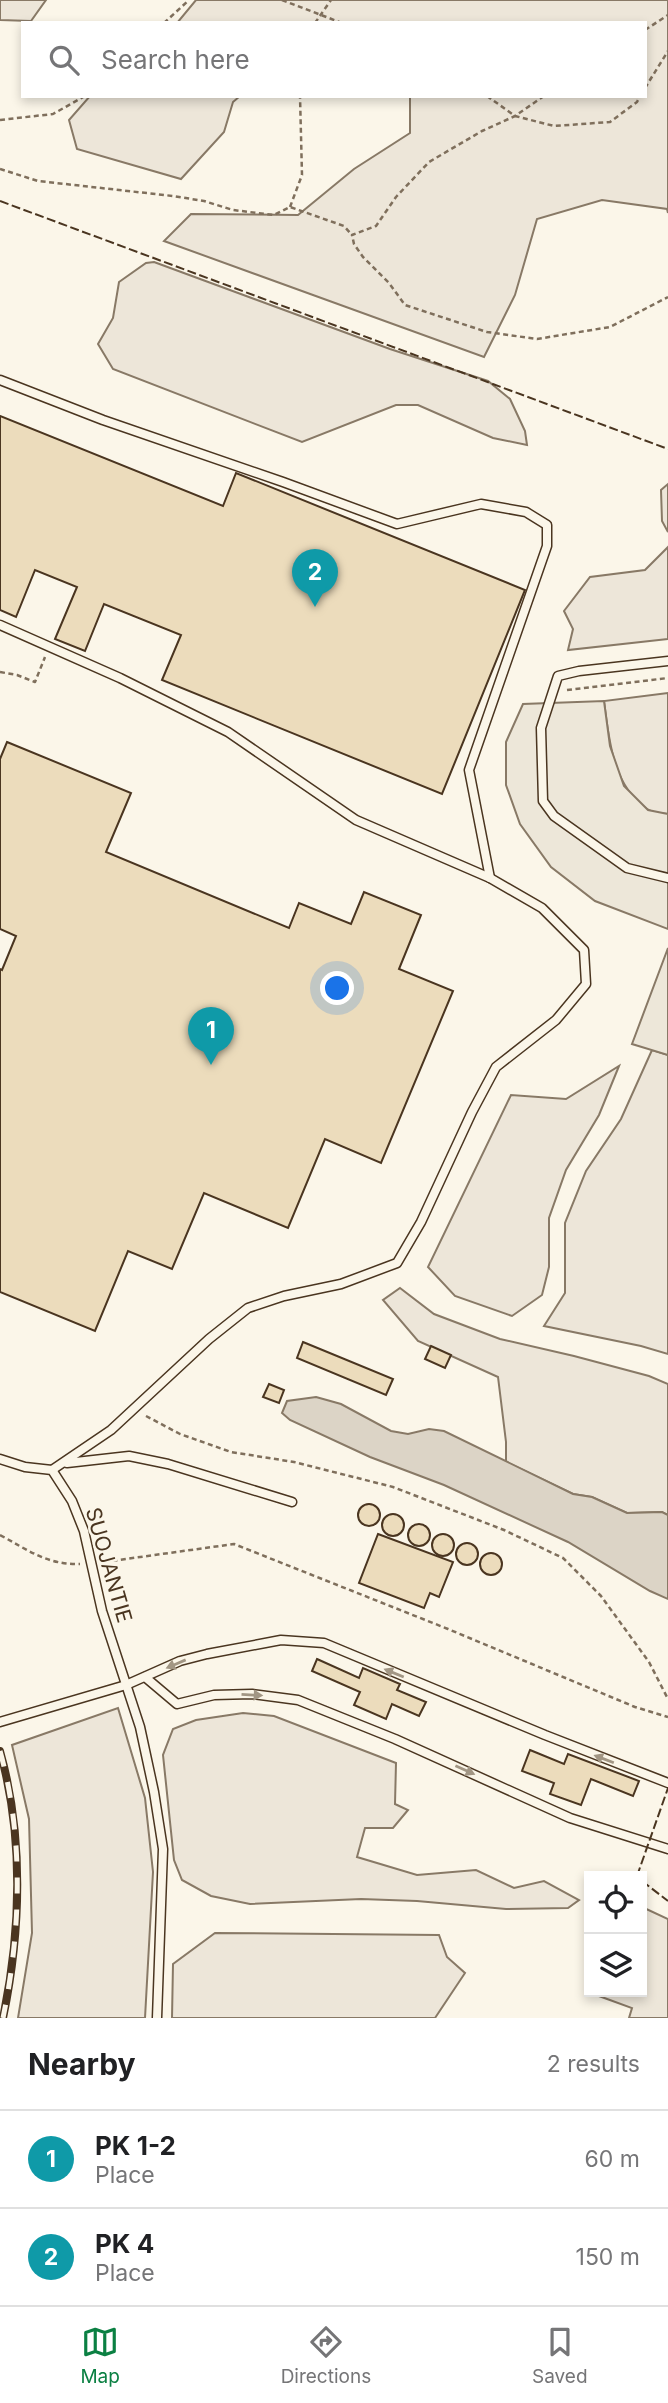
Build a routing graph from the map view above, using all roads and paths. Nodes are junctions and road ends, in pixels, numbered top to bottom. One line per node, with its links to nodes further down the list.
1 (189, 0): 6 (path)
2 (282, 0): 4 (path)
3 (331, 0): 4 (path)
4 (321, 15): 7 (path); 8 (path)
5 (668, 15): 9 (path)
6 (166, 21)
7 (316, 21)
8 (337, 21)
9 (647, 29)
10 (668, 51): 11 (path)
11 (647, 85)
12 (81, 98): 18 (path)
13 (300, 98): 20 (path)
14 (490, 98): 17 (path)
15 (541, 98): 17 (path)
16 (639, 98): 17 (path)
17 (515, 116): 21 (path)
18 (0, 120)
19 (0, 169): 20 (path)
20 (290, 207): 21 (path)
21 (352, 235): 22 (path)
22 (668, 297)
23 (0, 380): 30 (lane)
24 (0, 625): 25 (lane)
25 (49, 646): 27 (path); 30 (lane)
26 (668, 661): 29 (lane)
27 (0, 672)
28 (668, 678): 29 (path)
29 (552, 692): 31 (lane)
30 (490, 878): 32 (lane)
31 (668, 878)
32 (136, 1407): 34 (lane); 41 (path)
33 (0, 1459): 35 (lane)
34 (62, 1464): 35 (lane); 36 (lane)
35 (52, 1470): 38 (lane, SUOJANTIE)
36 (292, 1502)
37 (0, 1535): 38 (path)
38 (92, 1564): 40 (lane, SUOJANTIE); 42 (path)
39 (145, 1677): 40 (lane); 44 (lane, one-way to 39); 45 (lane, one-way to 45)
40 (126, 1685): 43 (lane); 46 (lane, SUOJANTIE)
41 (668, 1699)
42 (668, 1717)
43 (0, 1722)
44 (668, 1783)
45 (668, 1849)
46 (157, 2018)

